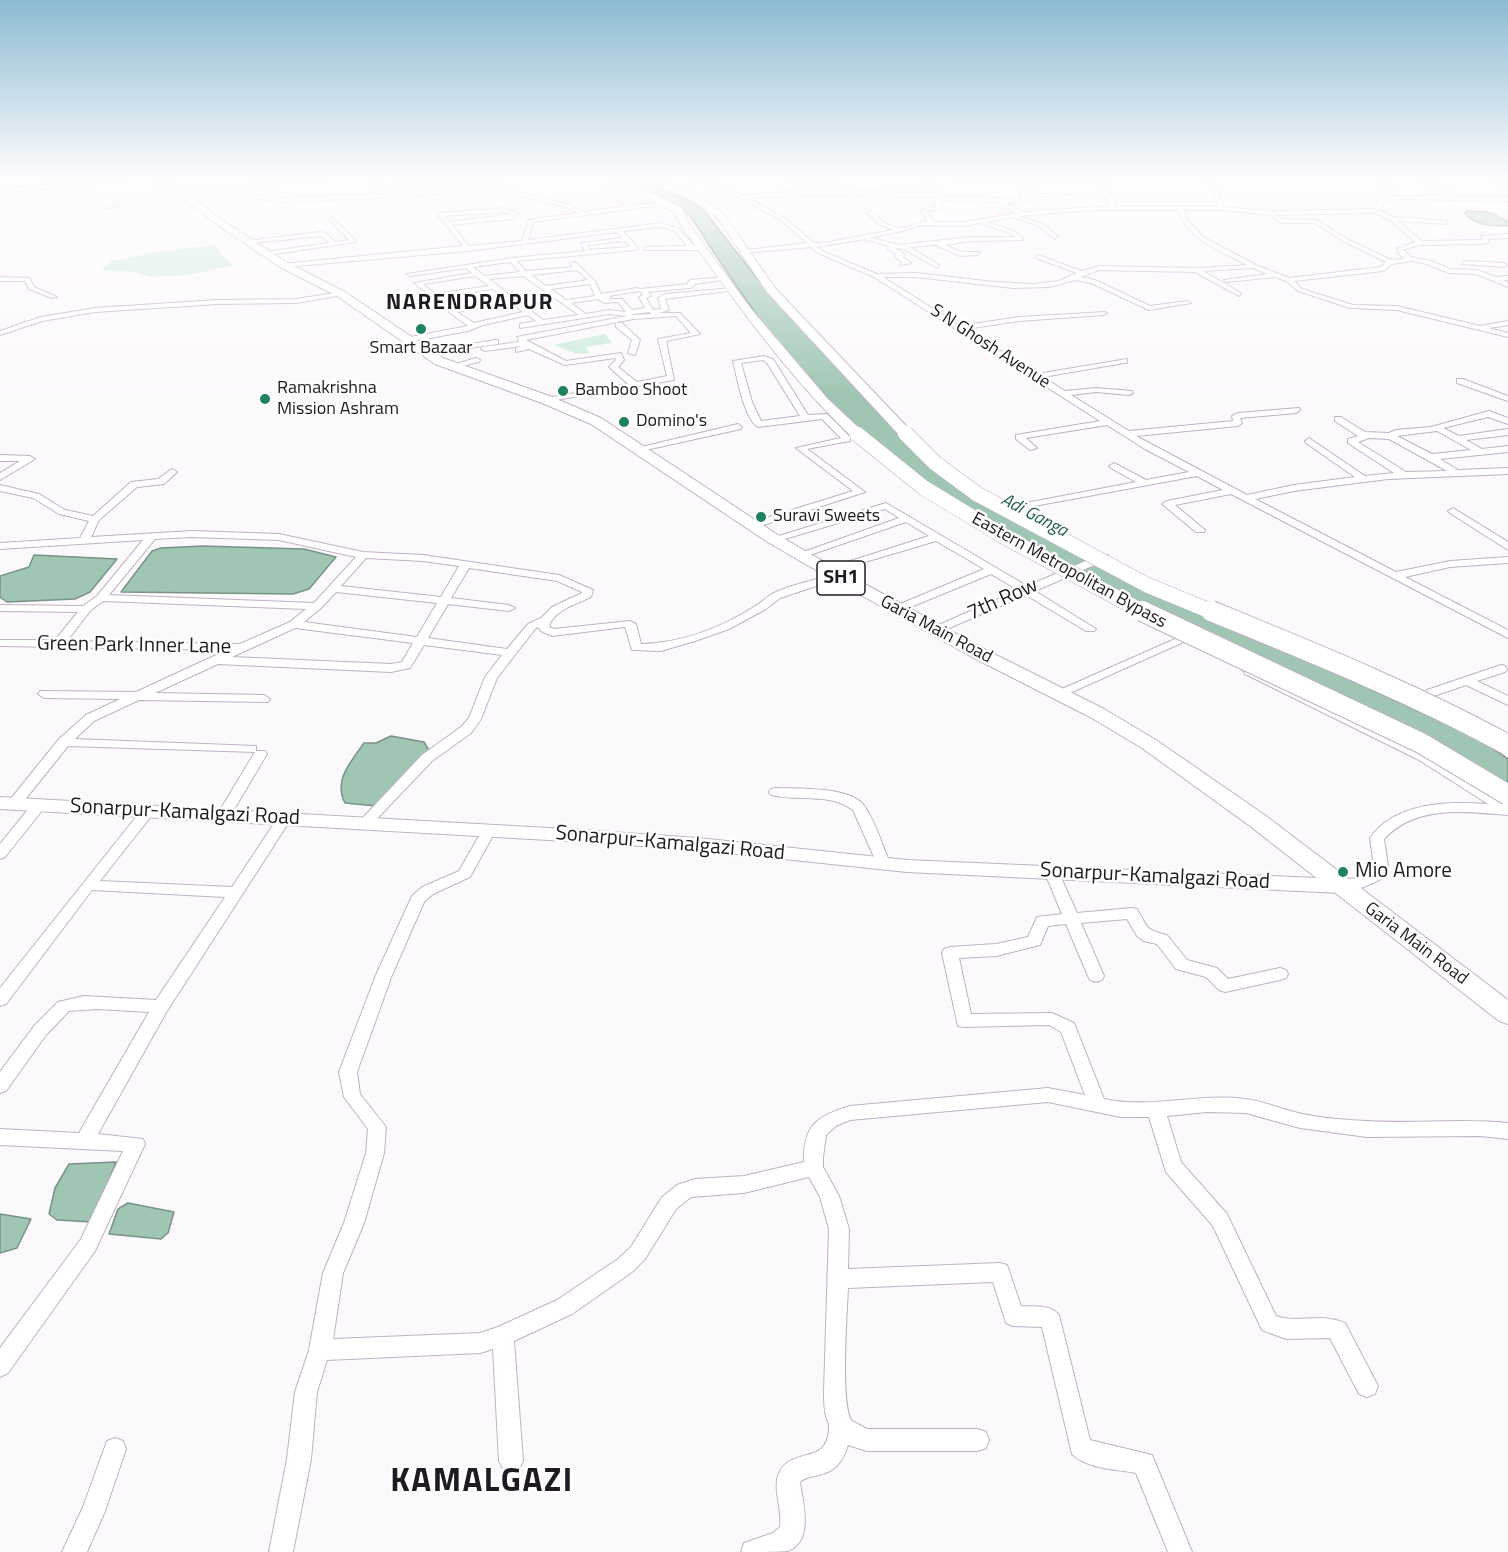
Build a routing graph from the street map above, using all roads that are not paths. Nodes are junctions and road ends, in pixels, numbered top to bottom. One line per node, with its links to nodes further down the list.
1 (264, 250): 18 (main road, Garia Main Road / SH1)
2 (287, 250): 18 (street)
3 (452, 250): 30 (street)
4 (495, 250): 25 (street)
5 (537, 250): 22 (street)
6 (587, 250): 19 (street)
7 (613, 250): 19 (street)
8 (705, 250): 46 (main road, Eastern Metropolitan Bypass)
9 (741, 250): 110 (main road, Eastern Metropolitan Bypass)
10 (819, 250): 42 (street, S N Ghosh Avenue)
11 (894, 250): 29 (street)
12 (906, 250): 32 (street)
13 (954, 250): 14 (street)
14 (975, 250)
15 (1226, 250): 33 (street)
16 (1365, 250): 28 (street)
17 (1400, 250): 24 (street)
18 (268, 253): 30 (main road, Garia Main Road / SH1)
19 (589, 253): 20 (street)
20 (564, 255): 22 (street); 35 (street)
21 (1038, 256): 40 (street)
22 (543, 257): 25 (street)
23 (1489, 257): 26 (street)
24 (1412, 259): 26 (street); 28 (street)
25 (509, 261): 31 (street); 39 (street)
26 (1425, 261): 47 (street)
27 (446, 262): 34 (street)
28 (1390, 262): 49 (street)
29 (902, 264)
30 (284, 265): 58 (main road, Garia Main Road / SH1)
31 (466, 266): 34 (street); 38 (street)
32 (937, 266)
33 (1254, 266): 36 (street); 41 (street)
34 (452, 268): 37 (street)
35 (578, 268): 39 (street); 50 (street)
36 (1196, 270): 40 (street); 59 (street)
37 (410, 274)
38 (475, 274): 45 (street); 55 (street)
39 (525, 274): 45 (street); 56 (street)
40 (1078, 275): 42 (street); 65 (street)
41 (1276, 275): 48 (street); 49 (street)
42 (876, 276): 74 (street, S N Ghosh Avenue)
43 (1508, 278): 47 (street)
44 (0, 279): 60 (street)
45 (483, 279): 52 (street); 55 (street)
46 (724, 279): 51 (street); 57 (main road, Eastern Metropolitan Bypass)
47 (1495, 279): 54 (street)
48 (1227, 280)
49 (1288, 280): 53 (street); 75 (street)
50 (591, 282): 56 (street); 61 (street)
51 (691, 282): 51 (street)
52 (459, 284)
53 (1268, 284)
54 (1508, 285)
55 (493, 287): 62 (street)
56 (545, 288): 63 (street)
57 (732, 290): 68 (street); 83 (main road, Eastern Metropolitan Bypass)
58 (341, 294): 77 (street); 80 (main road, Garia Main Road / SH1)
59 (1239, 294)
60 (54, 297)
61 (599, 297): 63 (street); 64 (street)
62 (509, 300): 66 (street); 72 (street)
63 (566, 302): 68 (street)
64 (606, 302)
65 (1188, 303)
66 (529, 313): 69 (street); 72 (street)
67 (1103, 313): 74 (street)
68 (585, 316): 69 (street)
69 (542, 322): 73 (street)
70 (1508, 323): 75 (street)
71 (619, 325): 76 (street); 81 (street); 85 (street)
72 (473, 326): 80 (street)
73 (523, 326)
74 (960, 328): 90 (street, S N Ghosh Avenue)
75 (1479, 328): 78 (street)
76 (657, 332): 81 (street); 92 (street)
77 (0, 333)
78 (1508, 335)
79 (514, 339): 84 (street)
80 (408, 340): 84 (main road, Garia Main Road / SH1)
81 (524, 346): 82 (street); 92 (street)
82 (485, 349)
83 (780, 351): 86 (street); 108 (main road, Eastern Metropolitan Bypass)
84 (425, 352): 89 (main road, Garia Main Road / SH1)
85 (632, 353)
86 (764, 358): 102 (street); 102 (street)
87 (476, 360): 89 (street)
88 (1124, 361): 90 (street)
89 (450, 367): 98 (main road, Garia Main Road / SH1)
90 (1037, 376): 96 (street, S N Ghosh Avenue)
91 (1460, 381): 95 (street)
92 (635, 385): 98 (street)
93 (1508, 390): 95 (street)
94 (1130, 393): 96 (street)
95 (1490, 393): 97 (street)
96 (1066, 396): 105 (street, S N Ghosh Avenue)
97 (1508, 399)
98 (547, 400): 116 (main road, Garia Main Road / SH1)
99 (1508, 409): 101 (street)
100 (1296, 410): 111 (street)
101 (1491, 414): 104 (street); 107 (street)
102 (805, 417): 138 (street)
103 (1338, 418): 112 (street)
104 (1508, 421)
105 (1108, 422): 111 (street, S N Ghosh Avenue); 117 (street)
106 (738, 427): 116 (street)
107 (1436, 429): 113 (street); 114 (street)
108 (854, 431): 153 (street); 190 (main road, Eastern Metropolitan Bypass, bridge)
109 (1508, 432): 114 (street)
110 (905, 433): 134 (street); 188 (main road, Eastern Metropolitan Bypass, bridge)
111 (1128, 434): 125 (street, S N Ghosh Avenue)
112 (1366, 436): 113 (street); 127 (street)
113 (1391, 436): 120 (street)
114 (1458, 439): 119 (street)
115 (1309, 441): 129 (street)
116 (640, 448): 138 (main road, Garia Main Road / SH1)
117 (1033, 448)
118 (1508, 449): 119 (street)
119 (1481, 452): 120 (street)
120 (1431, 457): 126 (street)
121 (0, 458): 128 (street)
122 (1114, 466): 130 (street)
123 (172, 472): 136 (street)
124 (1507, 472): 126 (street)
125 (1198, 473): 130 (street); 132 (street, S N Ghosh Avenue)
126 (1458, 474): 127 (street)
127 (1404, 475): 129 (street)
128 (0, 477)
129 (1363, 479): 133 (street)
130 (1146, 484): 134 (street)
131 (0, 488): 136 (street)
132 (1233, 491): 133 (street, S N Ghosh Avenue); 139 (street)
133 (1245, 498): 154 (street, S N Ghosh Avenue)
134 (1010, 509): 148 (street)
135 (1453, 511): 145 (street)
136 (95, 519): 143 (street)
137 (906, 519): 141 (street); 142 (street); 147 (street)
138 (754, 525): 142 (main road, Garia Main Road / SH1)
139 (1200, 530)
140 (153, 535): 143 (street); 146 (street); 159 (street)
141 (938, 537): 151 (street); 152 (street)
142 (774, 539): 147 (main road, Garia Main Road / SH1)
143 (84, 540): 144 (street)
144 (0, 546)
145 (1508, 547)
146 (363, 555): 150 (street); 156 (street)
147 (800, 555): 152 (main road, Garia Main Road / SH1)
148 (1104, 557): 153 (street, 7th Row); 186 (street)
149 (1508, 560): 154 (street)
150 (466, 564): 157 (street); 160 (street)
151 (991, 570): 158 (street); 165 (street)
152 (832, 573): 165 (main road, Garia Main Road / SH1); 166 (street)
153 (1065, 573): 158 (street, 7th Row); 171 (street)
154 (1395, 576): 170 (street, S N Ghosh Avenue)
155 (601, 585): 157 (street)
156 (333, 588): 160 (street); 161 (street)
157 (588, 590): 166 (street)
158 (1024, 590): 168 (street); 169 (street, 7th Row)
159 (101, 598): 161 (street); 164 (street)
160 (444, 601): 163 (street); 172 (street)
161 (317, 606): 167 (street)
162 (0, 608): 164 (street)
163 (509, 608)
164 (86, 609): 174 (street)
165 (897, 609): 169 (main road, Garia Main Road / SH1)
166 (545, 620): 176 (street)
167 (294, 624): 172 (street); 175 (street)
168 (1090, 629)
169 (936, 630): 180 (main road, Garia Main Road / SH1)
170 (1508, 635)
171 (1184, 638): 180 (street); 194 (street)
172 (421, 640): 176 (street); 177 (street)
173 (0, 643): 174 (street, Green Park Inner Lane)
174 (58, 644): 175 (street, Green Park Inner Lane)
175 (242, 647): 177 (street, Green Park Inner Lane)
176 (511, 653): 197 (street)
177 (215, 660): 183 (street, Green Park Inner Lane)
178 (1501, 669): 179 (street)
179 (1468, 682): 181 (street); 185 (street)
180 (1059, 693): 203 (main road, Garia Main Road / SH1)
181 (1431, 693)
182 (44, 694): 183 (street)
183 (138, 695): 184 (street); 187 (street, Green Park Inner Lane)
184 (264, 699)
185 (1508, 701)
186 (1508, 739)
187 (63, 742): 191 (street, Green Park Inner Lane); 195 (street)
188 (1508, 745)
189 (776, 792): 200 (street)
190 (1508, 795)
191 (7, 804): 192 (main road, Sonarpur-Kamalgazi Road)
192 (39, 805): 193 (main road, Sonarpur-Kamalgazi Road); 199 (street)
193 (149, 810): 195 (main road, Sonarpur-Kamalgazi Road); 202 (street)
194 (1508, 811): 203 (street)
195 (224, 815): 196 (main road, Sonarpur-Kamalgazi Road)
196 (284, 819): 197 (main road, Sonarpur-Kamalgazi Road); 204 (street)
197 (365, 823): 198 (main road, Sonarpur-Kamalgazi Road)
198 (489, 830): 200 (main road, Sonarpur-Kamalgazi Road); 220 (street)
199 (0, 854)
200 (883, 863): 201 (main road, Sonarpur-Kamalgazi Road)
201 (1052, 873): 203 (main road, Sonarpur-Kamalgazi Road); 205 (street)
202 (88, 885): 204 (street); 208 (street)
203 (1340, 886): 210 (main road, Garia Main Road / SH1)
204 (235, 892): 209 (street)
205 (1071, 919): 206 (street); 207 (street); 212 (street)
206 (1280, 974)
207 (1096, 976)
208 (0, 1000)
209 (161, 1007): 211 (street); 216 (street)
210 (1508, 1014)
211 (0, 1086)
212 (1097, 1104): 213 (street); 217 (street)
213 (1156, 1110): 214 (street); 222 (street)
214 (1508, 1131)
215 (0, 1137): 216 (street)
216 (84, 1141): 221 (street)
217 (814, 1168): 218 (street); 219 (street)
218 (838, 1279): 223 (street); 230 (street)
219 (503, 1337): 220 (street); 226 (street)
220 (320, 1350): 228 (street)
221 (0, 1366)
222 (1367, 1386)
223 (841, 1428): 224 (street); 229 (street)
224 (978, 1440)
225 (115, 1449): 227 (street)
226 (511, 1461)
227 (74, 1552)
228 (280, 1552)
229 (753, 1552)
230 (1180, 1552)

